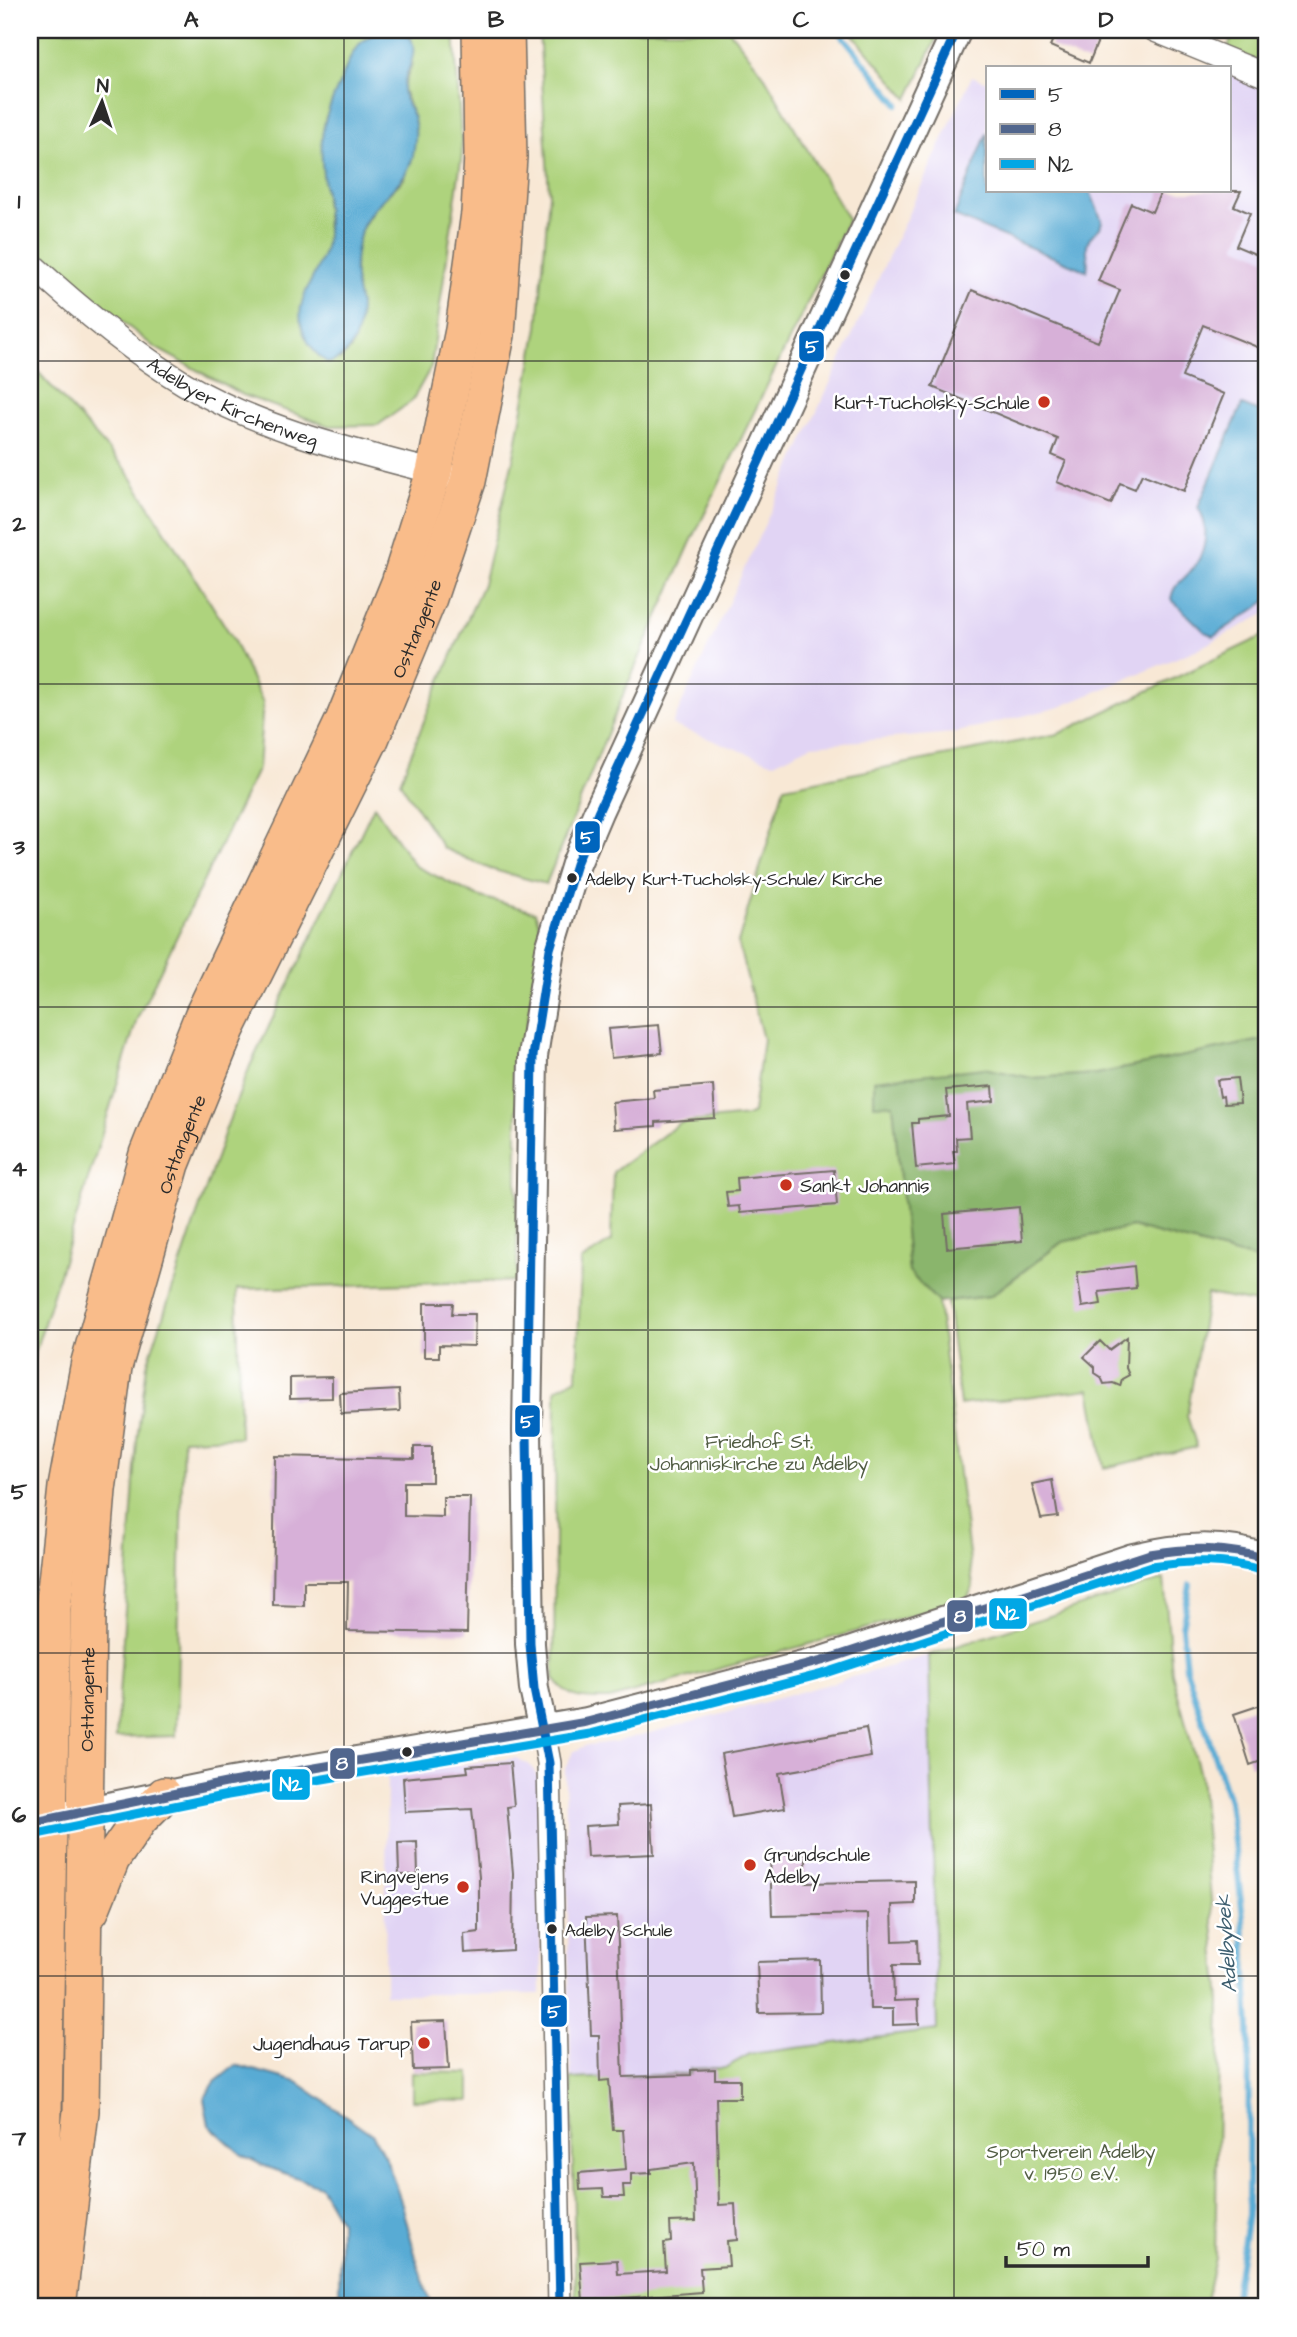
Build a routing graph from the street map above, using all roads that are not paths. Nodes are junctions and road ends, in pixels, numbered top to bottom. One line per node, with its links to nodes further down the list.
1 (480, 30): 7 (main road, Osttangente)
2 (506, 30): 8 (main road, Osttangente)
3 (957, 30): 11 (street)
4 (1155, 30): 5 (street)
5 (1267, 76)
6 (30, 262): 7 (street, Adelbyer Kirchenweg)
7 (434, 472): 8 (street, Adelbyer Kirchenweg); 10 (main road, Osttangente)
8 (468, 481): 14 (main road, Osttangente)
9 (1267, 1559): 11 (street)
10 (52, 1682): 12 (main road); 15 (main road, Osttangente)
11 (542, 1730): 13 (street); 19 (street)
12 (30, 1751)
13 (164, 1795): 14 (street); 16 (main road)
14 (84, 1810): 15 (street); 16 (main road, Osttangente)
15 (40, 1820): 17 (main road, Osttangente)
16 (83, 1930): 18 (main road, Osttangente)
17 (31, 2307)
18 (58, 2307)
19 (560, 2307)

